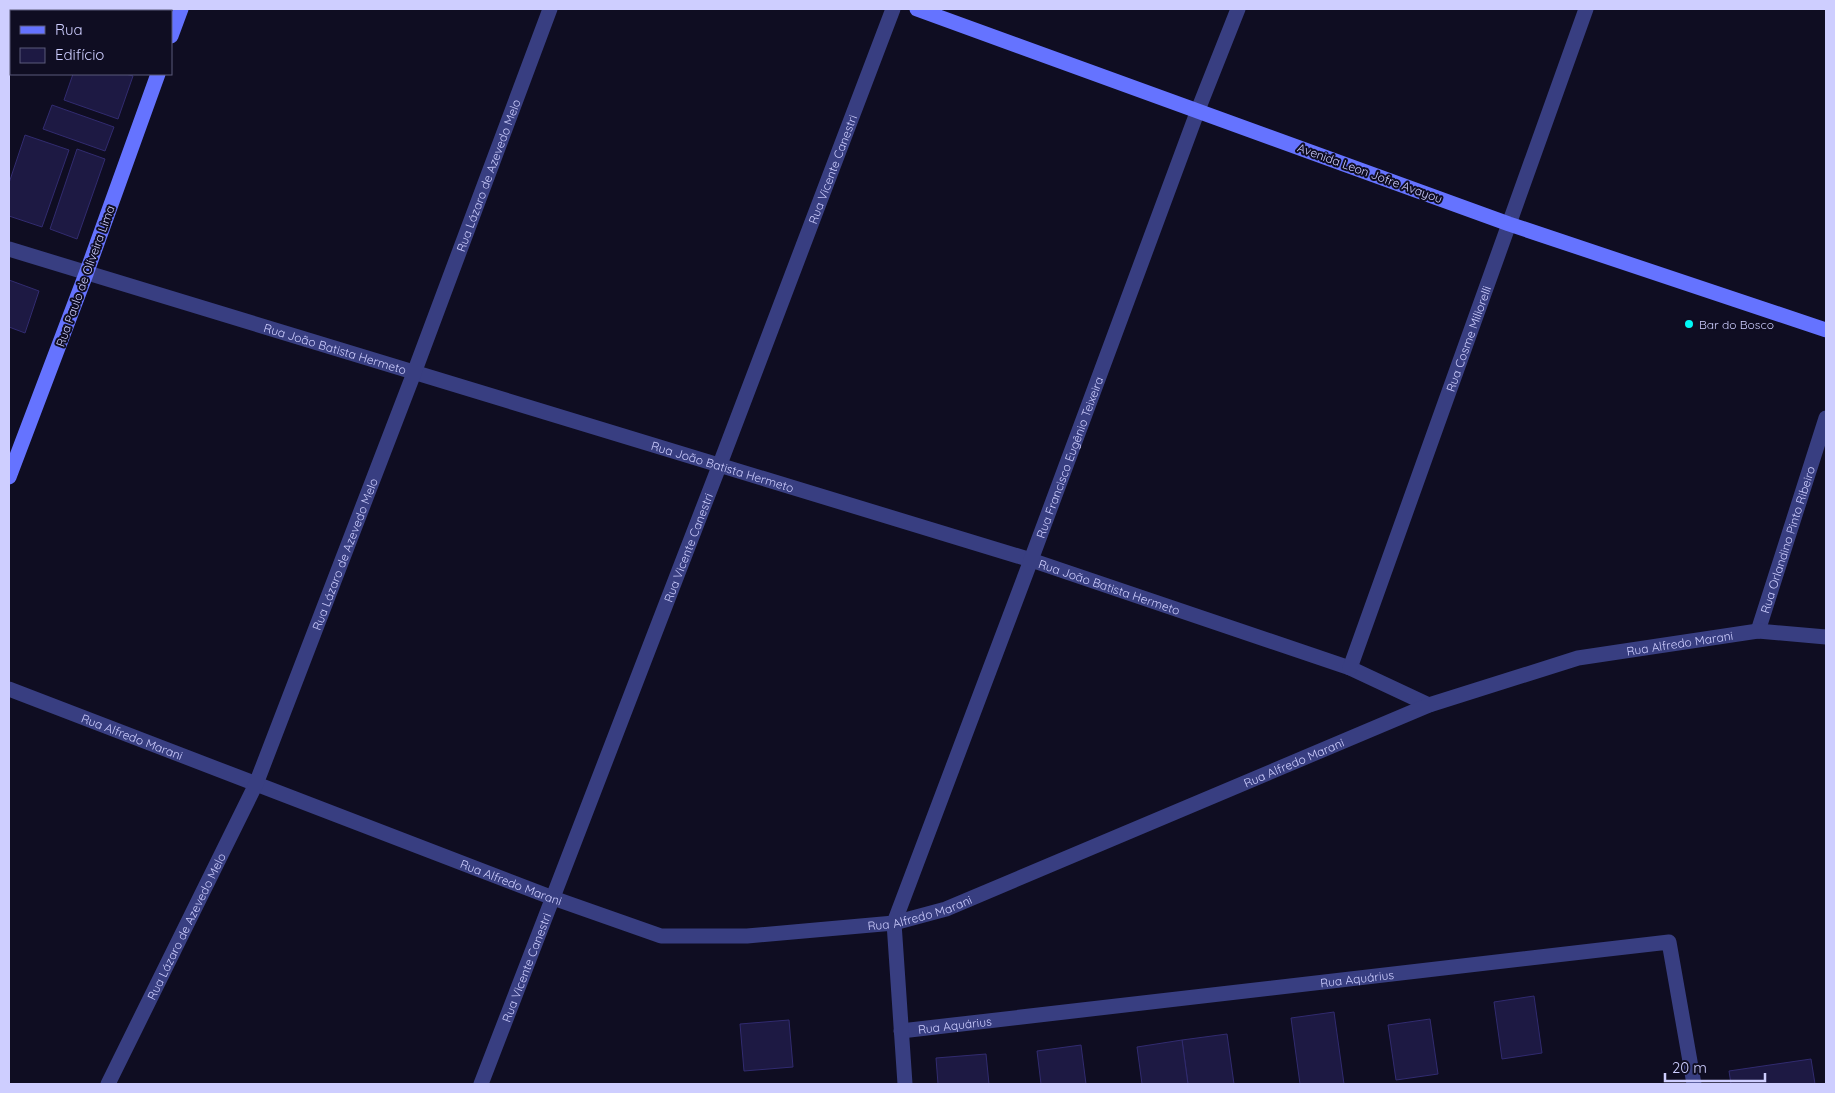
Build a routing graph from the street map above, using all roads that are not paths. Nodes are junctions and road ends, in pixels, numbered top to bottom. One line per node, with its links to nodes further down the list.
1 (181, 9): 7 (street)
2 (550, 9): 14 (street, Rua Lázaro de Azevedo Melo)
3 (893, 9): 16 (street, Rua Vicente Canestri)
4 (918, 9): 9 (street, Avenida Leon Jofre Avayou)
5 (1238, 9): 9 (street, Rua Francisco Eugênio Teixeira)
6 (1586, 9): 10 (street, Rua Cosme Miliorelli)
7 (172, 33)
8 (158, 75): 12 (street, Rua Paulo de Oliveira Lima)
9 (1198, 110): 10 (street, Avenida Leon Jofre Avayou); 18 (street, Rua Francisco Eugênio Teixeira)
10 (1509, 224): 13 (street, Avenida Leon Jofre Avayou); 21 (street, Rua Cosme Miliorelli)
11 (9, 249): 12 (street, Rua João Batista Hermeto)
12 (86, 274): 14 (street, Rua João Batista Hermeto); 17 (street, Rua Paulo de Oliveira Lima)
13 (1826, 330)
14 (414, 373): 16 (street, Rua João Batista Hermeto); 24 (street, Rua Lázaro de Azevedo Melo)
15 (1826, 418): 19 (street, Rua Orlandino Pinto Ribeiro)
16 (720, 464): 18 (street, Rua João Batista Hermeto); 25 (street, Rua Vicente Canestri)
17 (9, 477)
18 (1031, 560): 21 (street, Rua João Batista Hermeto); 26 (street, Rua Francisco Eugênio Teixeira)
19 (1758, 631): 20 (street, Rua Alfredo Marani); 23 (street, Rua Alfredo Marani)
20 (1826, 637)
21 (1350, 668): 23 (street, Rua João Batista Hermeto)
22 (9, 690): 24 (street, Rua Alfredo Marani)
23 (1429, 705): 26 (street, Rua Alfredo Marani)
24 (256, 784): 25 (street, Rua Alfredo Marani); 28 (street, Rua Lázaro de Azevedo Melo)
25 (553, 898): 26 (street, Rua Alfredo Marani); 29 (street, Rua Vicente Canestri)
26 (894, 922): 27 (street, Rua Francisco Eugênio Teixeira)
27 (901, 1031): 30 (street, Rua Francisco Eugênio Teixeira); 31 (street, Rua Aquárius)
28 (108, 1084)
29 (481, 1084)
30 (905, 1084)
31 (1694, 1084)

